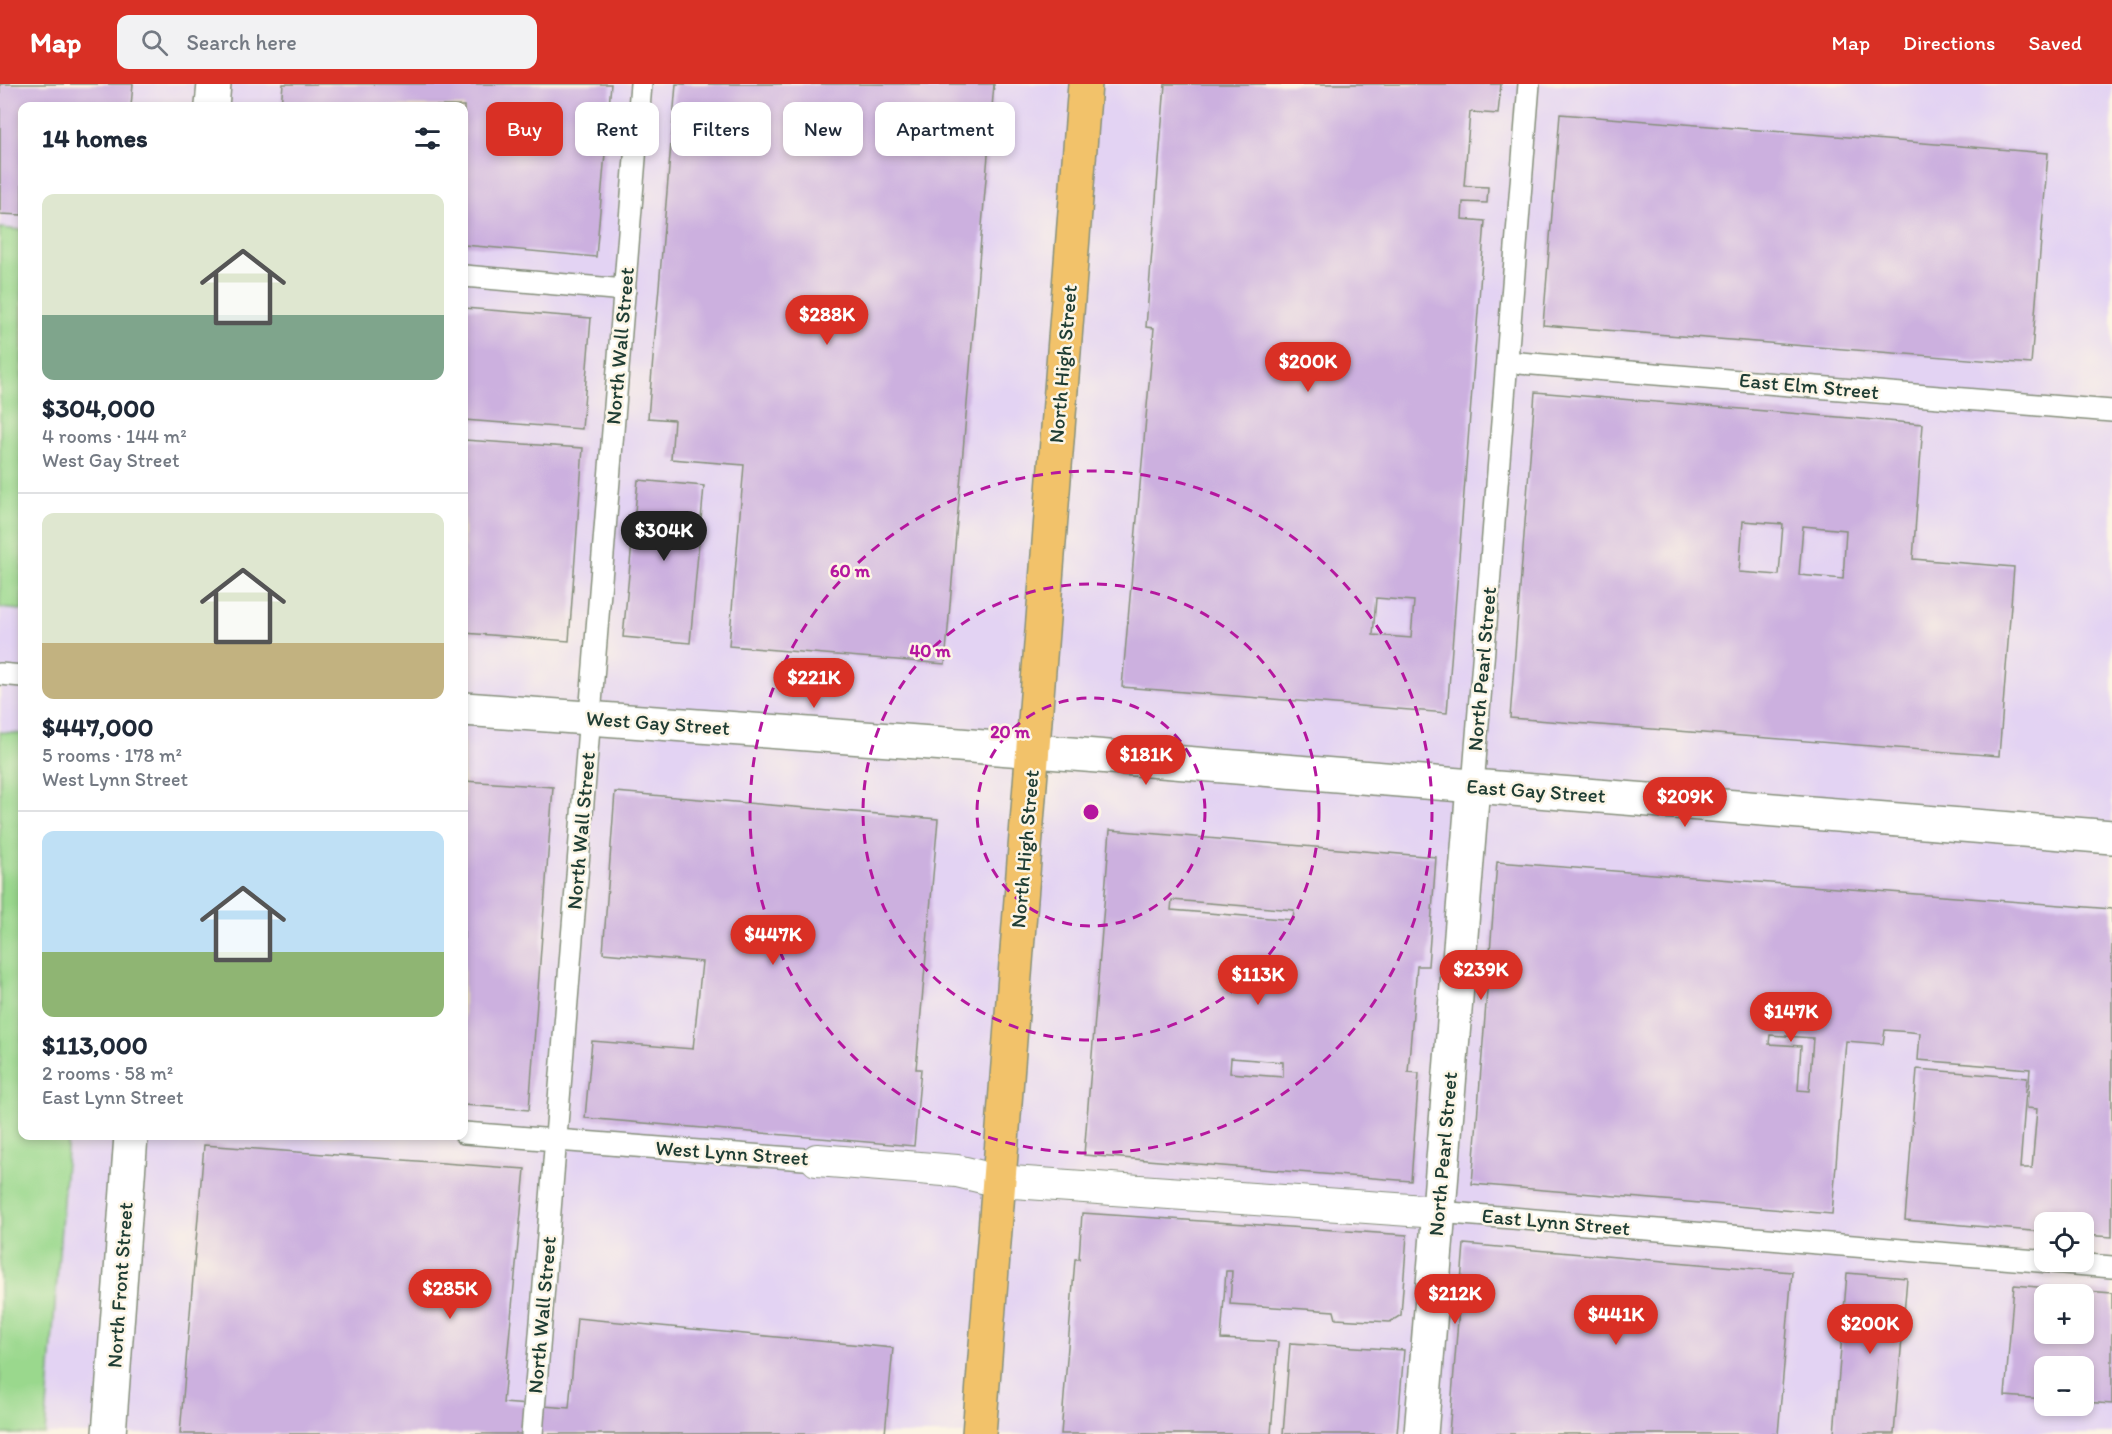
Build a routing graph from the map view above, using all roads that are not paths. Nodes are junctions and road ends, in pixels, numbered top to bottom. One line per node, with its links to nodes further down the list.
1 (214, 84): 5 (street)
2 (642, 84): 7 (lane, North Wall Street)
3 (1085, 84): 14 (main road, North High Street)
4 (1529, 84): 8 (lane, North Pearl Street)
5 (212, 102)
6 (468, 276): 7 (lane)
7 (625, 290): 13 (lane, North Wall Street)
8 (1507, 362): 9 (lane, East Elm Street); 15 (lane, North Pearl Street)
9 (2112, 411)
10 (0, 674): 11 (lane)
11 (18, 676)
12 (468, 709): 13 (street, West Gay Street)
13 (590, 718): 14 (street, West Gay Street); 19 (lane, North Wall Street)
14 (1033, 751): 15 (street, East Gay Street); 21 (main road, North High Street)
15 (1473, 786): 16 (street, East Gay Street); 22 (street, North Pearl Street)
16 (2112, 837)
17 (468, 1133): 19 (lane, West Lynn Street)
18 (131, 1140): 24 (street, North Front Street)
19 (556, 1140): 20 (lane, West Lynn Street); 25 (lane, North Wall Street)
20 (817, 1160): 21 (street, West Lynn Street)
21 (999, 1181): 22 (street, East Lynn Street); 26 (main road, North High Street)
22 (1438, 1212): 23 (lane, East Lynn Street); 27 (street, North Pearl Street)
23 (2112, 1267)
24 (109, 1434)
25 (532, 1434)
26 (979, 1434)
27 (1421, 1434)

